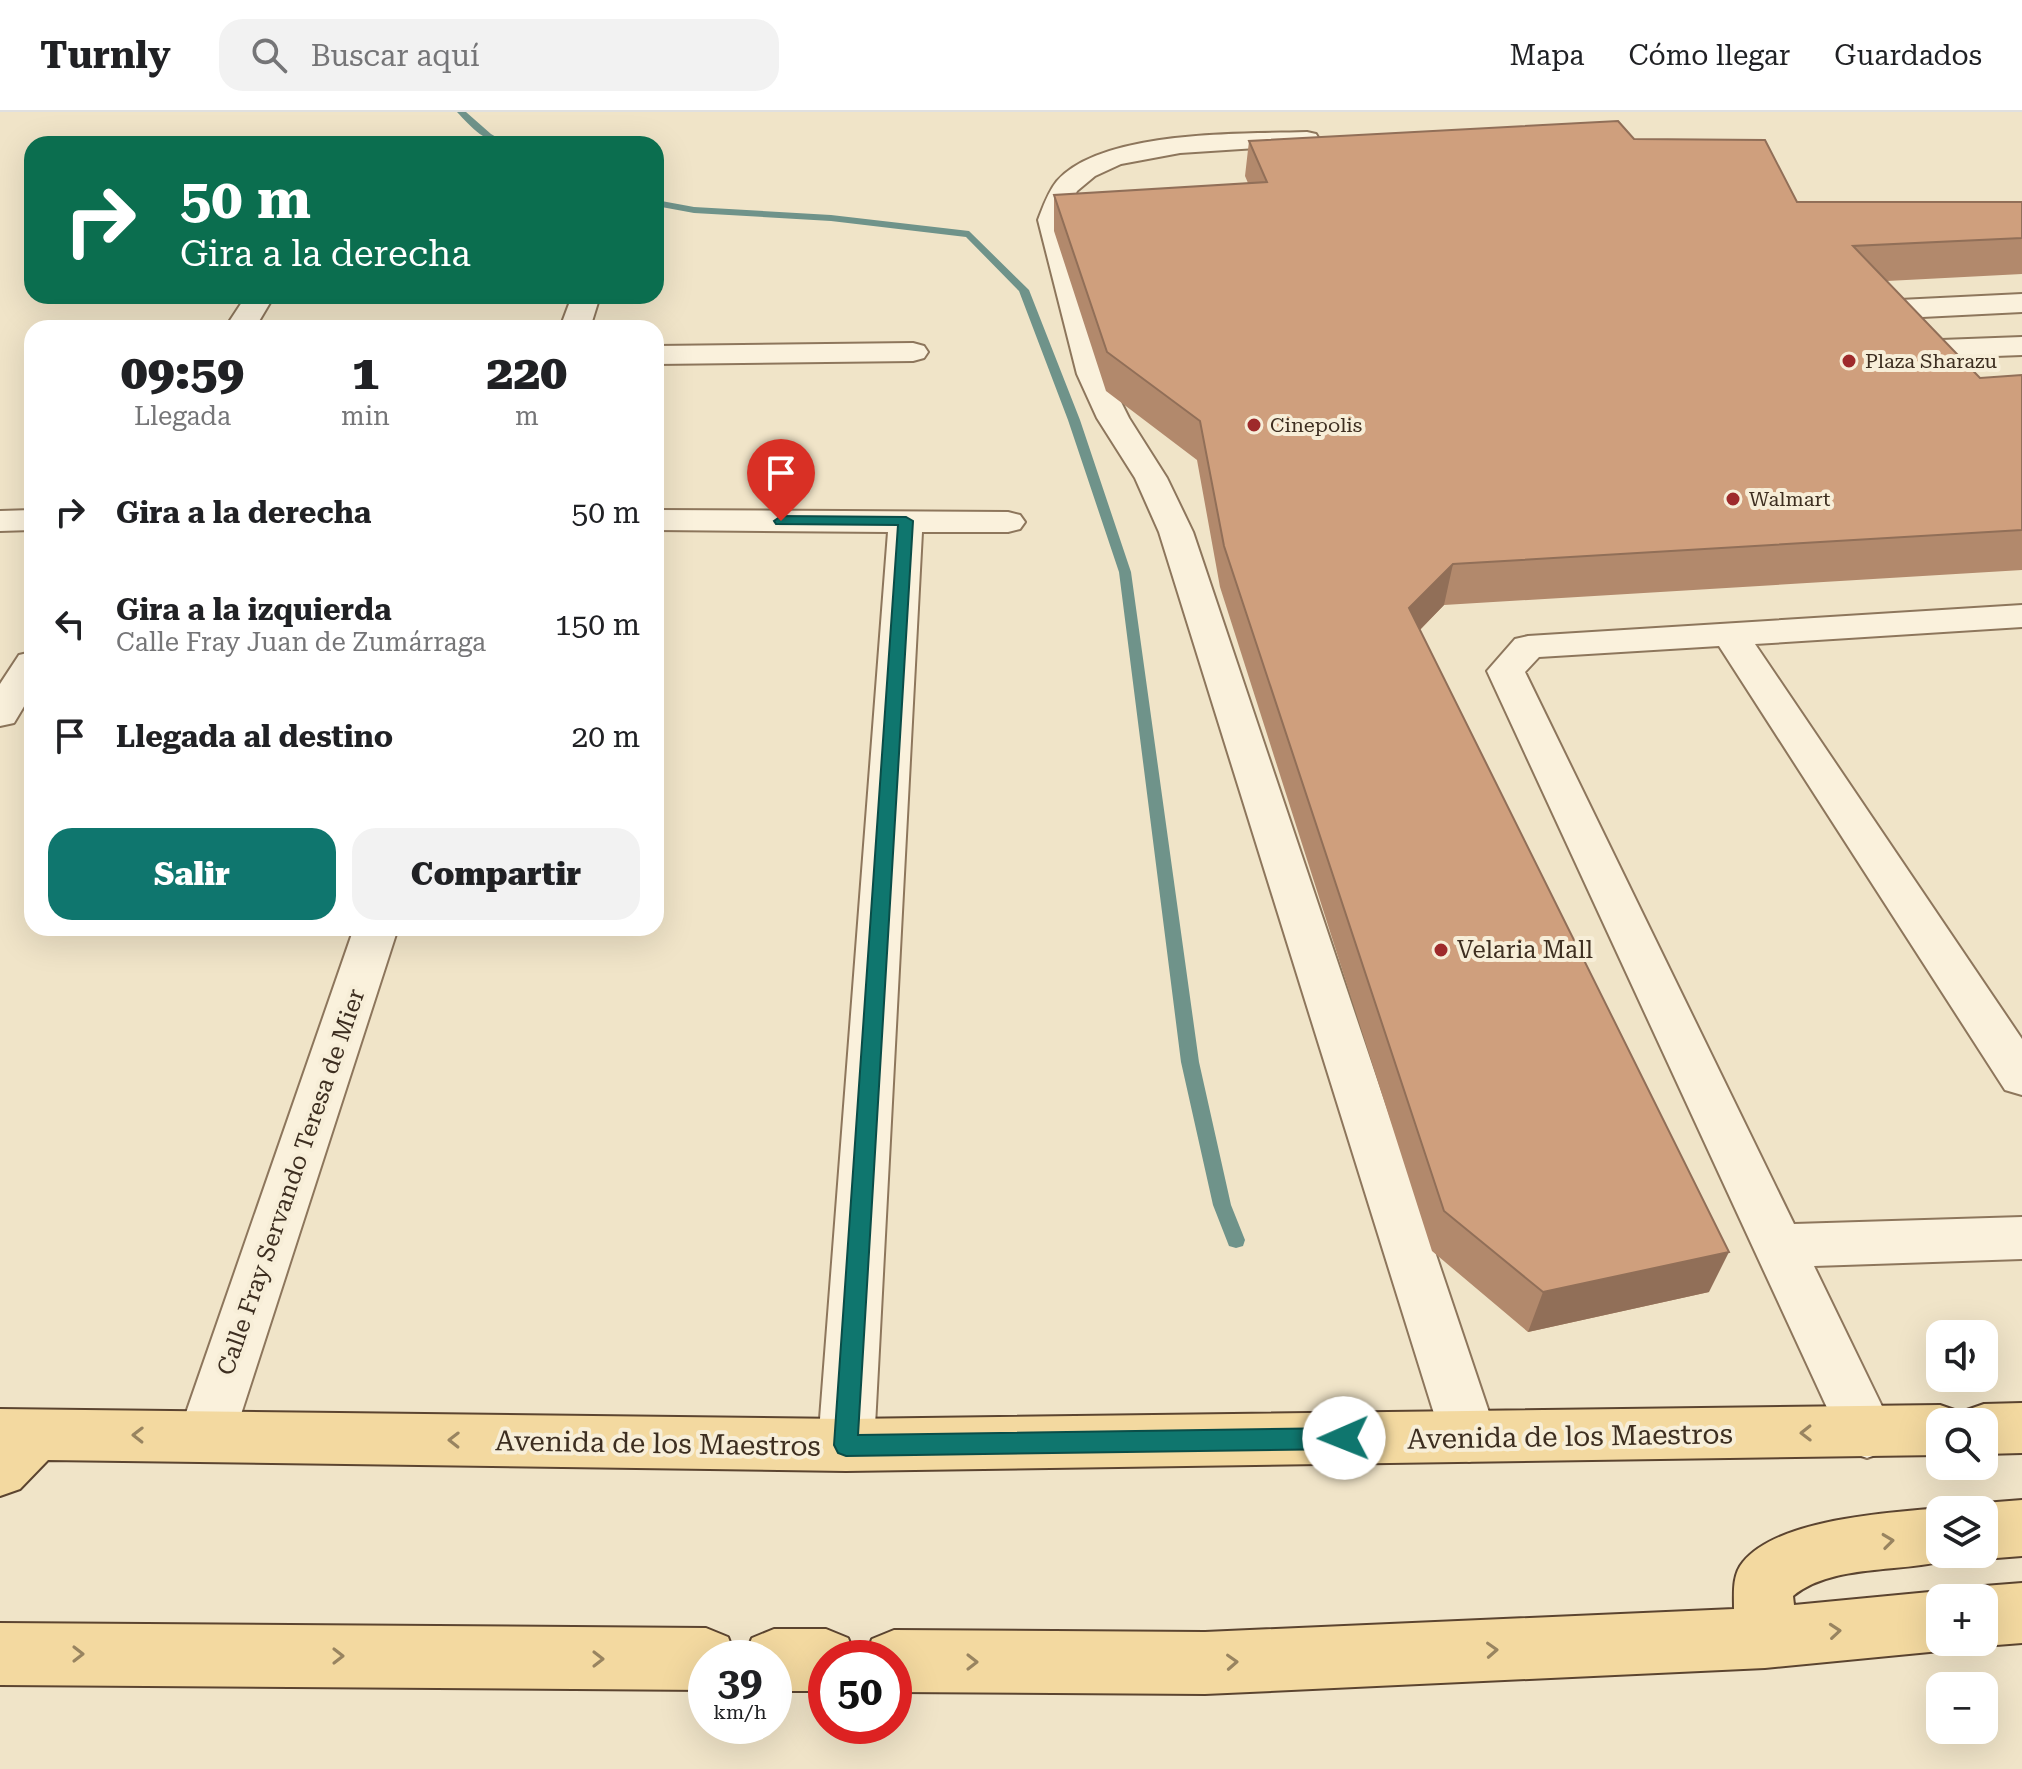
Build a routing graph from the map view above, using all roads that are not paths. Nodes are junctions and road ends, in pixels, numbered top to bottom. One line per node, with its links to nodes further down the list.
1 (1333, 138): 26 (street)
2 (2022, 303): 4 (street)
3 (2022, 346): 4 (street)
4 (1914, 350): 7 (street)
5 (913, 352): 6 (street)
6 (664, 355)
7 (1934, 374)
8 (24, 520): 10 (street)
9 (664, 520): 11 (street)
10 (0, 521)
11 (906, 521): 12 (street); 27 (street)
12 (1008, 522)
13 (2022, 616): 14 (street)
14 (1730, 634): 18 (street); 20 (street)
15 (24, 676): 16 (street)
16 (0, 714)
17 (373, 936): 25 (street, Calle Fray Servando Teresa de Mier)
18 (2022, 1077)
19 (2022, 1238): 20 (street)
20 (1778, 1246): 24 (street)
21 (2022, 1428): 22 (main road)
22 (1998, 1429)
23 (1926, 1431): 24 (main road, Avenida de los Maestros)
24 (1867, 1433): 26 (main road, Avenida de los Maestros, one-way to 26)
25 (206, 1436): 27 (main road, Avenida de los Maestros, one-way to 25); 28 (main road, Avenida de los Maestros, one-way to 28)
26 (1469, 1436): 27 (main road, Avenida de los Maestros)
27 (846, 1445)
28 (12, 1446)
29 (2022, 1528): 30 (main road)
30 (1998, 1530)
31 (1926, 1537): 33 (main road, one-way to 31)
32 (1926, 1622): 33 (main road, one-way to 32)
33 (1765, 1638): 36 (main road, one-way to 33)
34 (0, 1654): 35 (main road, one-way to 35)
35 (688, 1659)
36 (912, 1661)

